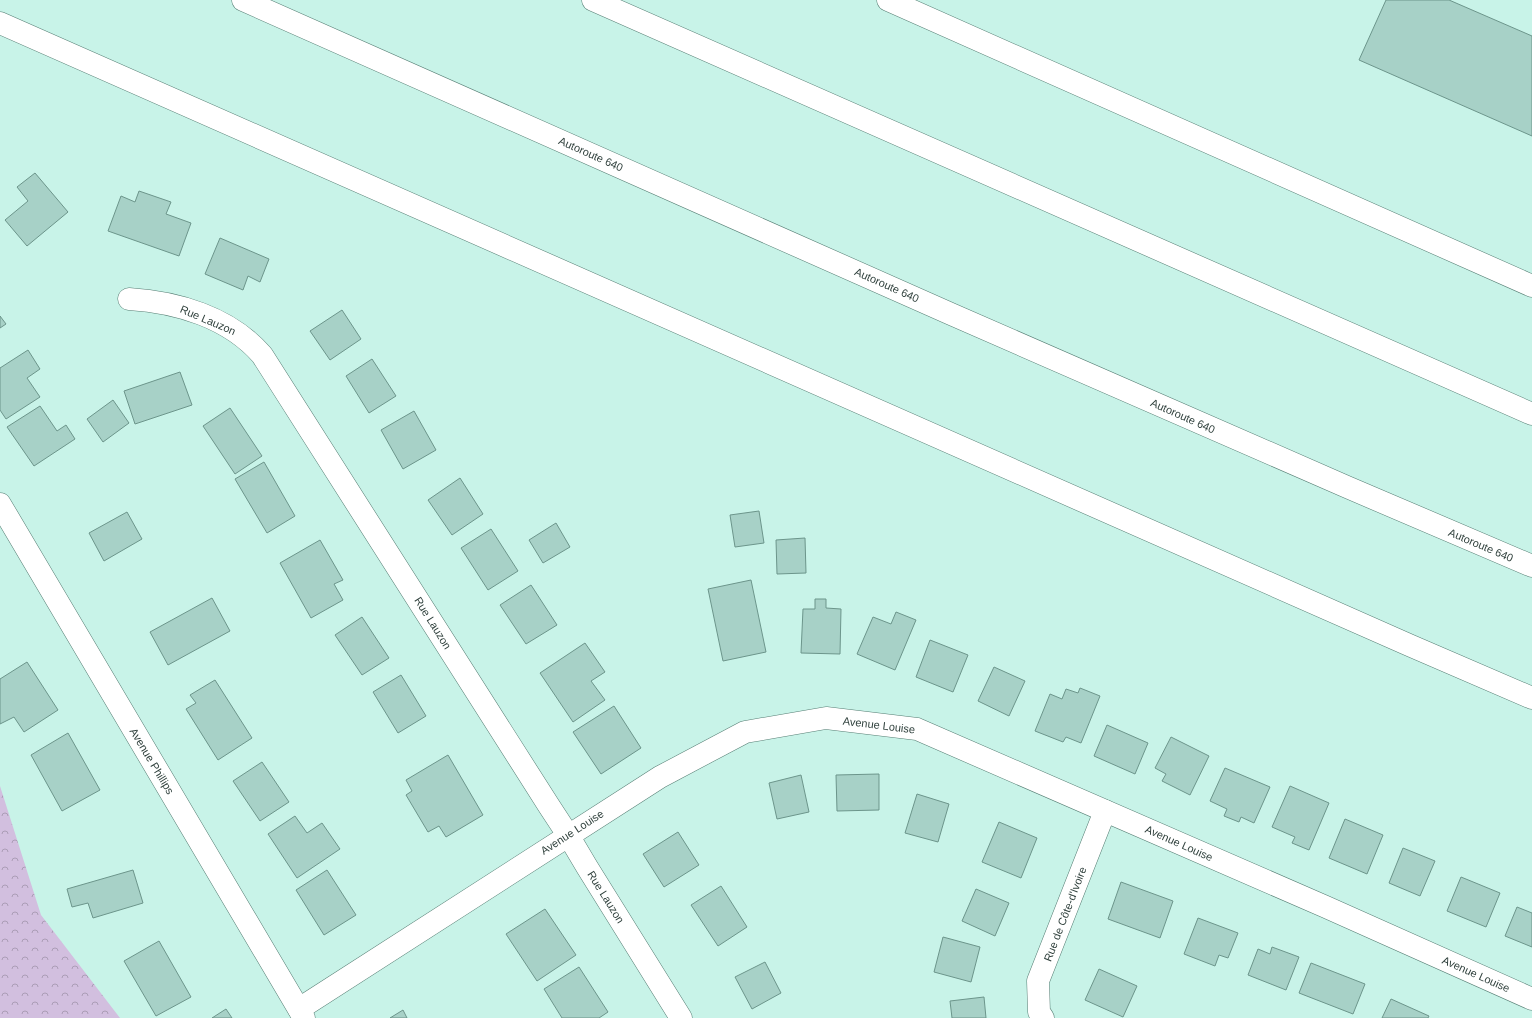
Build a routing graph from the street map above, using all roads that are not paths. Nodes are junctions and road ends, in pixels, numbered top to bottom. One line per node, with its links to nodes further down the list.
1 (244, 0): 9 (main road, Autoroute 640)
2 (593, 0): 7 (main road)
3 (888, 0): 5 (main road)
4 (0, 22): 10 (main road)
5 (1532, 286)
6 (129, 299): 12 (main road, Rue Lauzon)
7 (1532, 414)
8 (0, 504): 14 (main road, Avenue Phillips)
9 (1532, 566)
10 (1532, 698)
11 (1105, 811): 12 (main road, Avenue Louise); 13 (main road, Avenue Louise); 16 (main road, Rue de Côte-d'Ivoire)
12 (568, 835): 14 (main road, Avenue Louise); 15 (main road, Rue Lauzon)
13 (1532, 999)
14 (301, 1014)
15 (681, 1018)
16 (1043, 1018)

